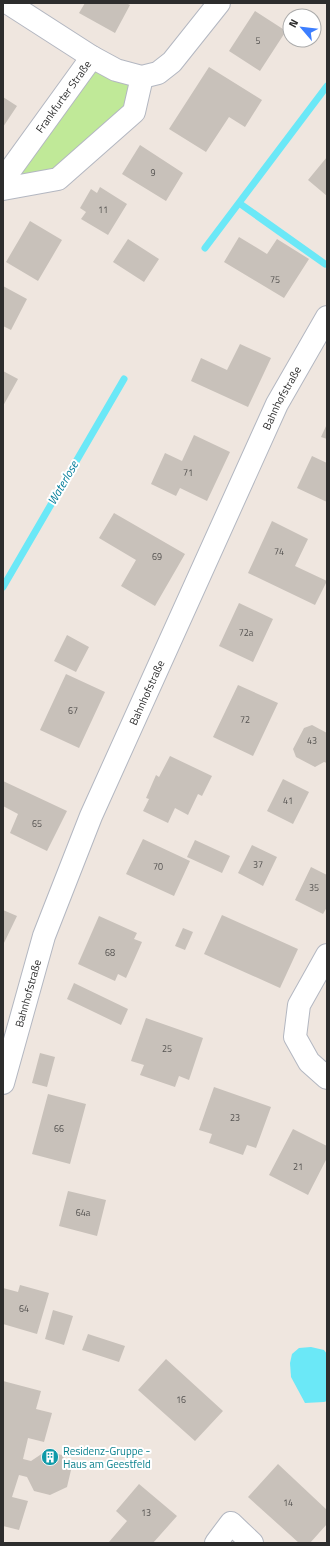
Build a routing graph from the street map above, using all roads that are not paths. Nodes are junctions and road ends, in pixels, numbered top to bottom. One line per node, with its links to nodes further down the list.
1 (8, 3): 3 (street)
2 (219, 3): 4 (street)
3 (92, 57): 4 (street, Frankfurter Straße); 5 (street, Frankfurter Straße)
4 (142, 77): 6 (street)
5 (3, 180)
6 (3, 189)
7 (327, 317): 10 (street, Bahnhofstraße)
8 (327, 955): 9 (street)
9 (327, 1078)
10 (3, 1083)
11 (216, 1543): 12 (street)
12 (252, 1543)

